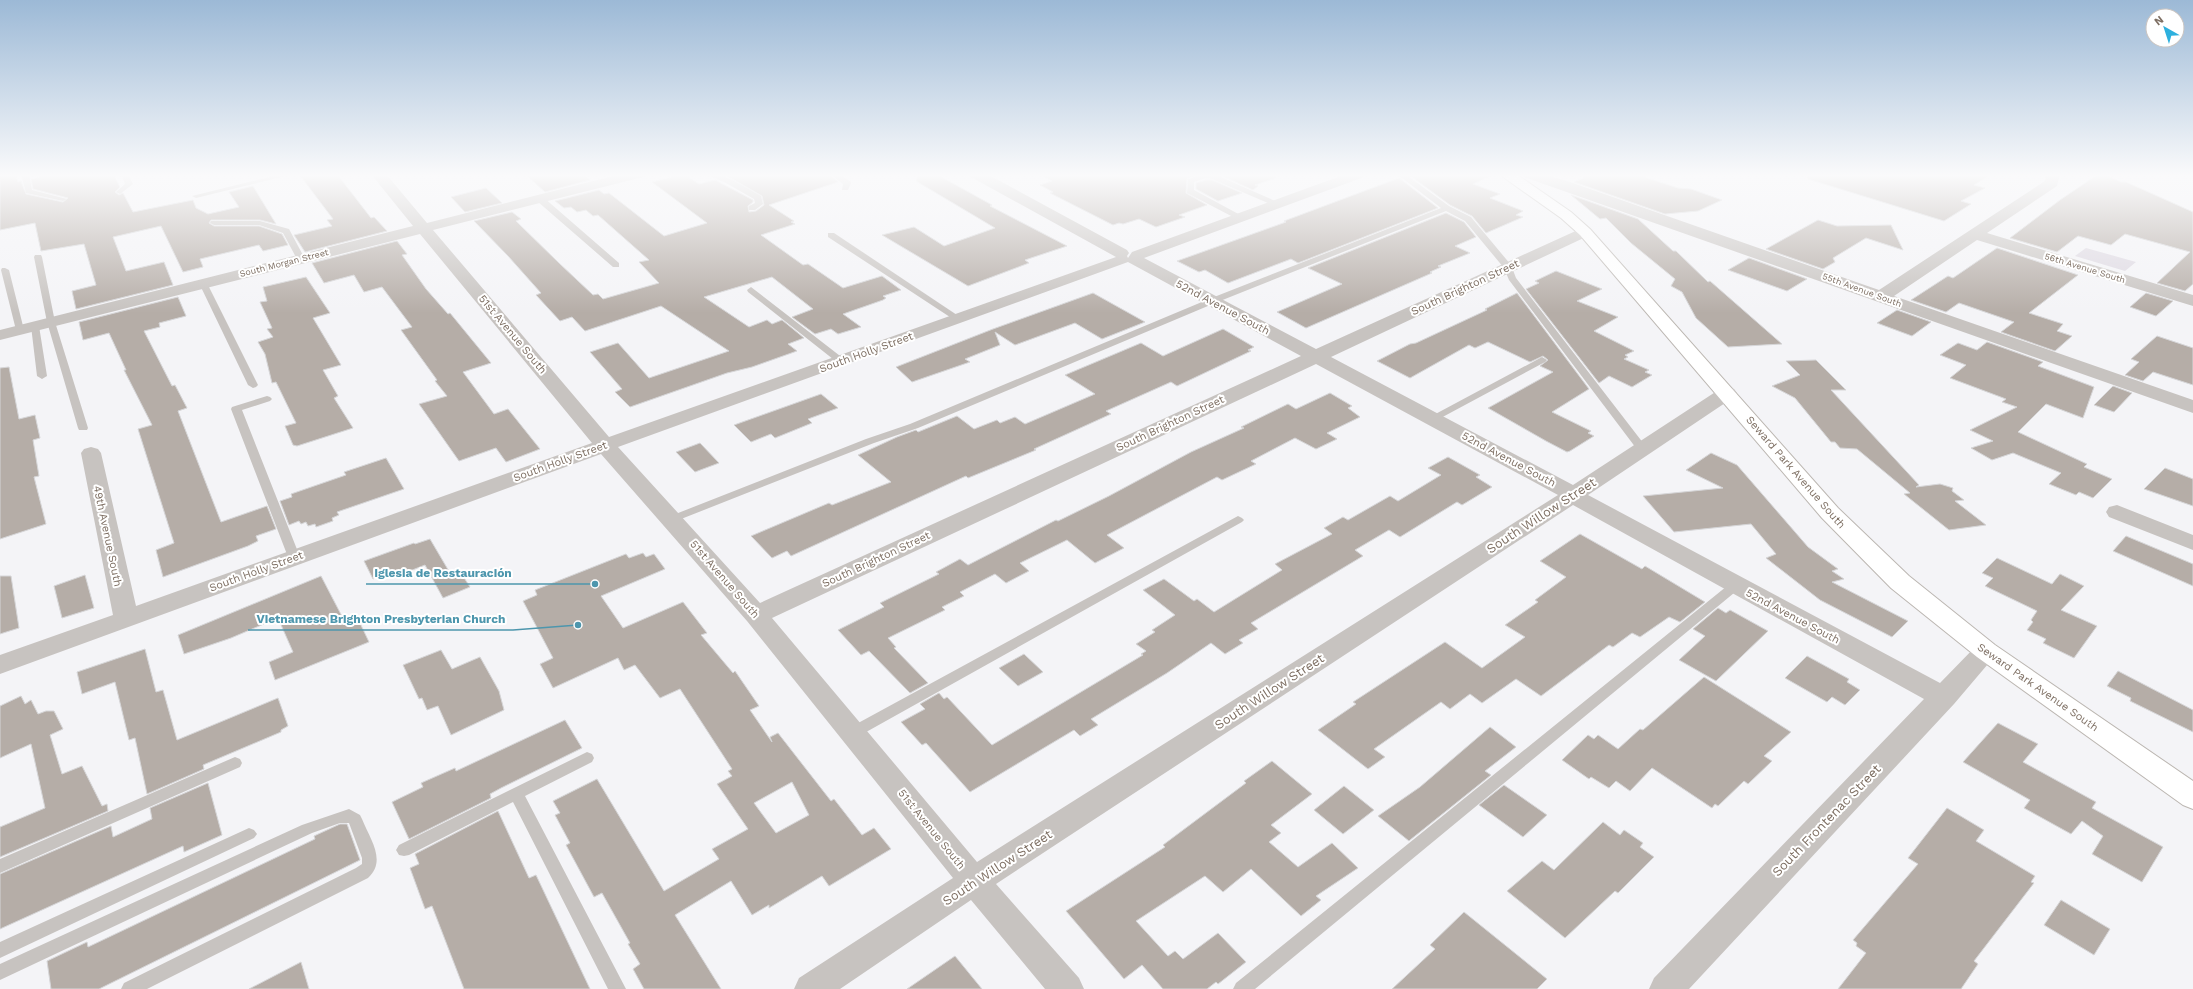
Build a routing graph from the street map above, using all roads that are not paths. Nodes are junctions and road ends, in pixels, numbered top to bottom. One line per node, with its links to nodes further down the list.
1 (418, 220): 12 (street, 51st Avenue South)
2 (456, 220): 12 (street, South Morgan Street)
3 (564, 220): 19 (lane)
4 (1061, 220): 17 (street, 52nd Avenue South)
5 (1231, 220): 17 (street, South Holly Street)
6 (1415, 220): 25 (lane)
7 (1469, 220): 20 (lane)
8 (1572, 220): 13 (main road, Seward Park Avenue South)
9 (1666, 220): 24 (street, 55th Avenue South)
10 (1998, 220): 15 (street)
11 (214, 223): 18 (lane)
12 (425, 228): 18 (street, South Morgan Street); 42 (street, 51st Avenue South)
13 (1585, 232): 20 (street, South Brighton Street); 37 (main road, Seward Park Avenue South)
14 (831, 235): 27 (lane)
15 (1977, 235): 24 (street); 26 (street, 56th Avenue South)
16 (38, 257): 28 (lane)
17 (1129, 257): 25 (street, 52nd Avenue South); 27 (street, South Holly Street)
18 (301, 259): 22 (street, South Morgan Street)
19 (616, 265)
20 (1508, 267): 32 (street, South Brighton Street); 43 (lane)
21 (5, 270): 30 (lane)
22 (203, 283): 28 (street, South Morgan Street); 36 (lane)
23 (751, 290): 34 (lane)
24 (1881, 297): 39 (street, 55th Avenue South)
25 (1212, 301): 32 (street, 52nd Avenue South); 47 (lane)
26 (2193, 301)
27 (959, 319): 34 (street, South Holly Street)
28 (51, 322): 29 (street, South Morgan Street); 41 (lane)
29 (36, 326): 30 (street, South Morgan Street); 35 (lane)
30 (20, 330): 31 (street, South Morgan Street)
31 (0, 335)
32 (1315, 356): 40 (street, 52nd Avenue South); 52 (street, South Brighton Street)
33 (1542, 360): 40 (lane)
34 (841, 361): 42 (street, South Holly Street)
35 (42, 376)
36 (253, 385)
37 (1727, 393): 43 (street, South Willow Street); 54 (main road, Seward Park Avenue South)
38 (267, 399): 50 (lane)
39 (2193, 407)
40 (1433, 418): 45 (street, 52nd Avenue South)
41 (84, 428)
42 (605, 445): 47 (street, 51st Avenue South); 50 (street, South Holly Street)
43 (1643, 450): 45 (street, South Willow Street)
44 (90, 453): 53 (street, 49th Avenue South)
45 (1574, 495): 51 (street, 52nd Avenue South); 65 (street, South Willow Street)
46 (2117, 512): 49 (street)
47 (672, 519): 52 (street, 51st Avenue South)
48 (1238, 520): 57 (lane)
49 (2193, 543)
50 (294, 558): 53 (street, South Holly Street)
51 (1736, 585): 56 (street, 52nd Avenue South); 72 (lane)
52 (756, 615): 57 (street, 51st Avenue South)
53 (126, 618): 55 (street, South Holly Street)
54 (1986, 651): 56 (street, South Frontenac Street); 61 (main road, Seward Park Avenue South)
55 (0, 665)
56 (1944, 697): 73 (street, South Frontenac Street)
57 (854, 732): 65 (street, 51st Avenue South)
58 (587, 758): 60 (lane)
59 (235, 763): 64 (lane)
60 (516, 793): 63 (lane); 69 (lane)
61 (2193, 796)
62 (249, 834): 66 (lane)
63 (404, 850)
64 (0, 866)
65 (974, 881): 70 (street, South Willow Street); 71 (street, 51st Avenue South)
66 (0, 950)
67 (0, 972): 68 (lane)
68 (130, 989)
69 (617, 989)
70 (811, 989)
71 (1067, 989)
72 (1242, 989)
73 (1666, 989)

